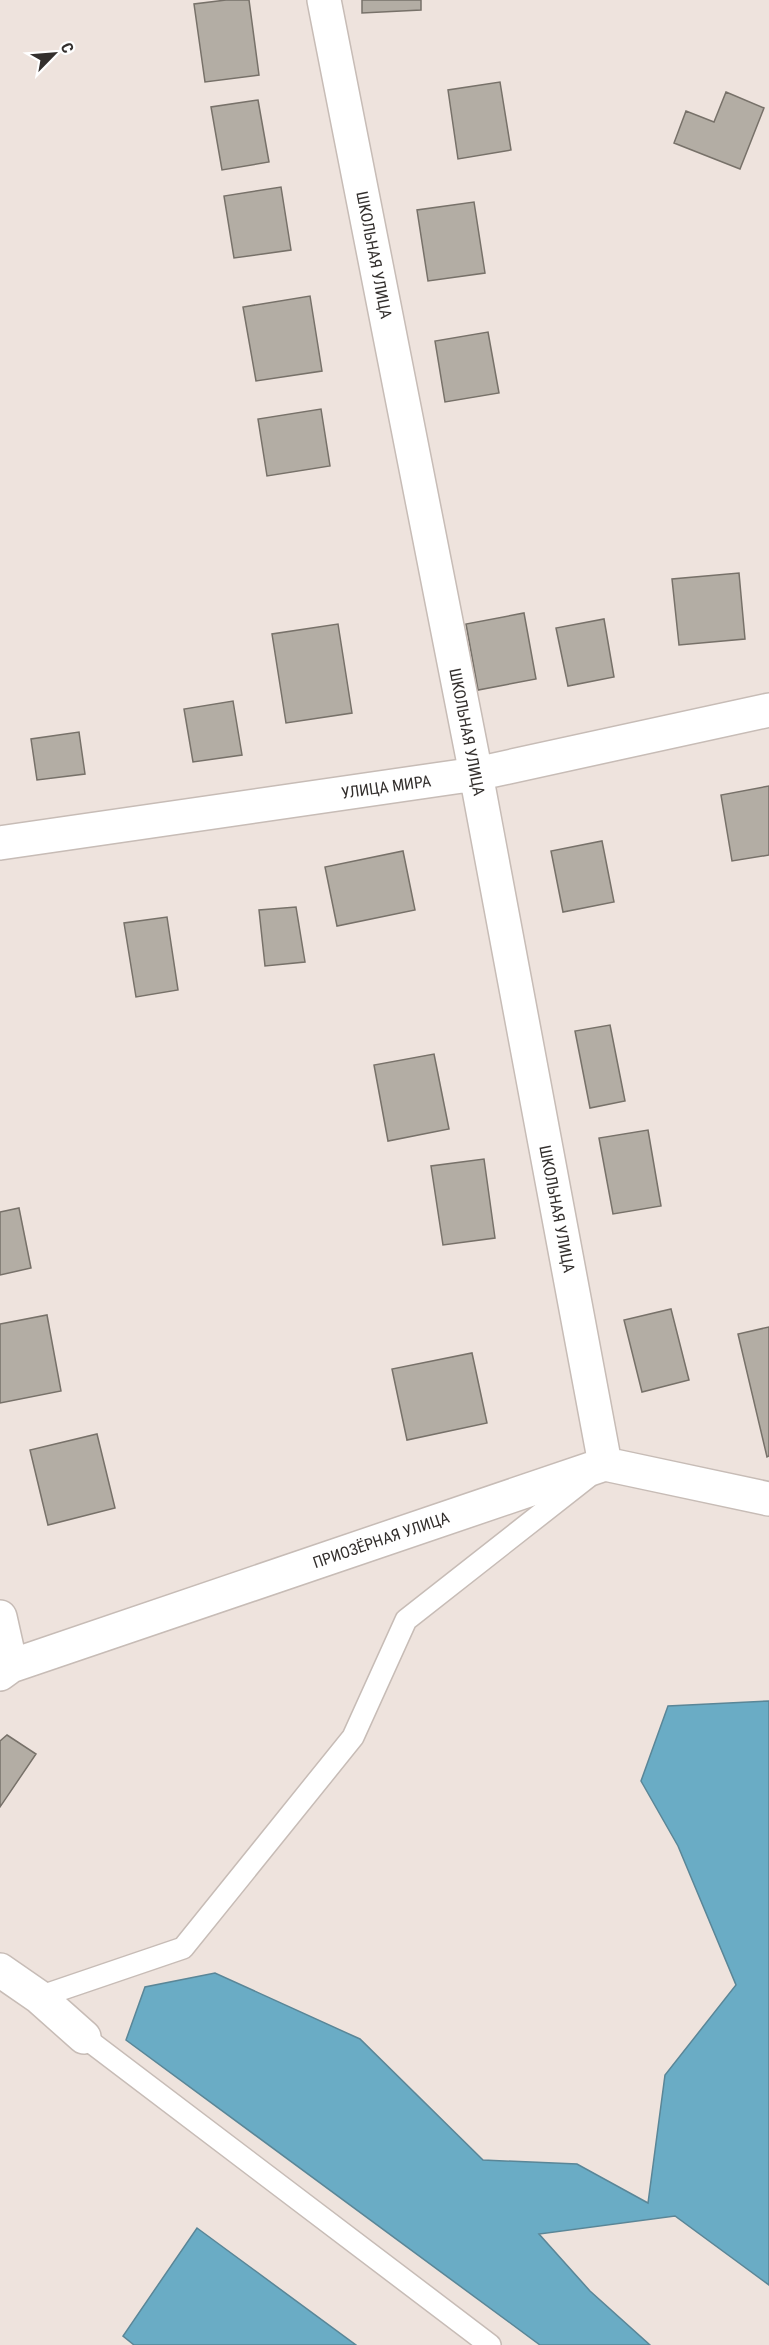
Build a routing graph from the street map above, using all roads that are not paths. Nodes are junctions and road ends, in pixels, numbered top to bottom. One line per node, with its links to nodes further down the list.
1 (324, 0): 3 (street, ШКОЛЬНАЯ УЛИЦА)
2 (769, 710): 3 (street, УЛИЦА МИРА)
3 (476, 774): 4 (street, УЛИЦА МИРА); 5 (street, ШКОЛЬНАЯ УЛИЦА)
4 (0, 843)
5 (605, 1464): 6 (street); 8 (street, ПРИОЗЁРНАЯ УЛИЦА); 10 (lane)
6 (769, 1498)
7 (0, 1617): 8 (street)
8 (5, 1670)
9 (0, 1970): 10 (street)
10 (39, 1997): 11 (street)
11 (84, 2037): 12 (lane)
12 (490, 2345)

